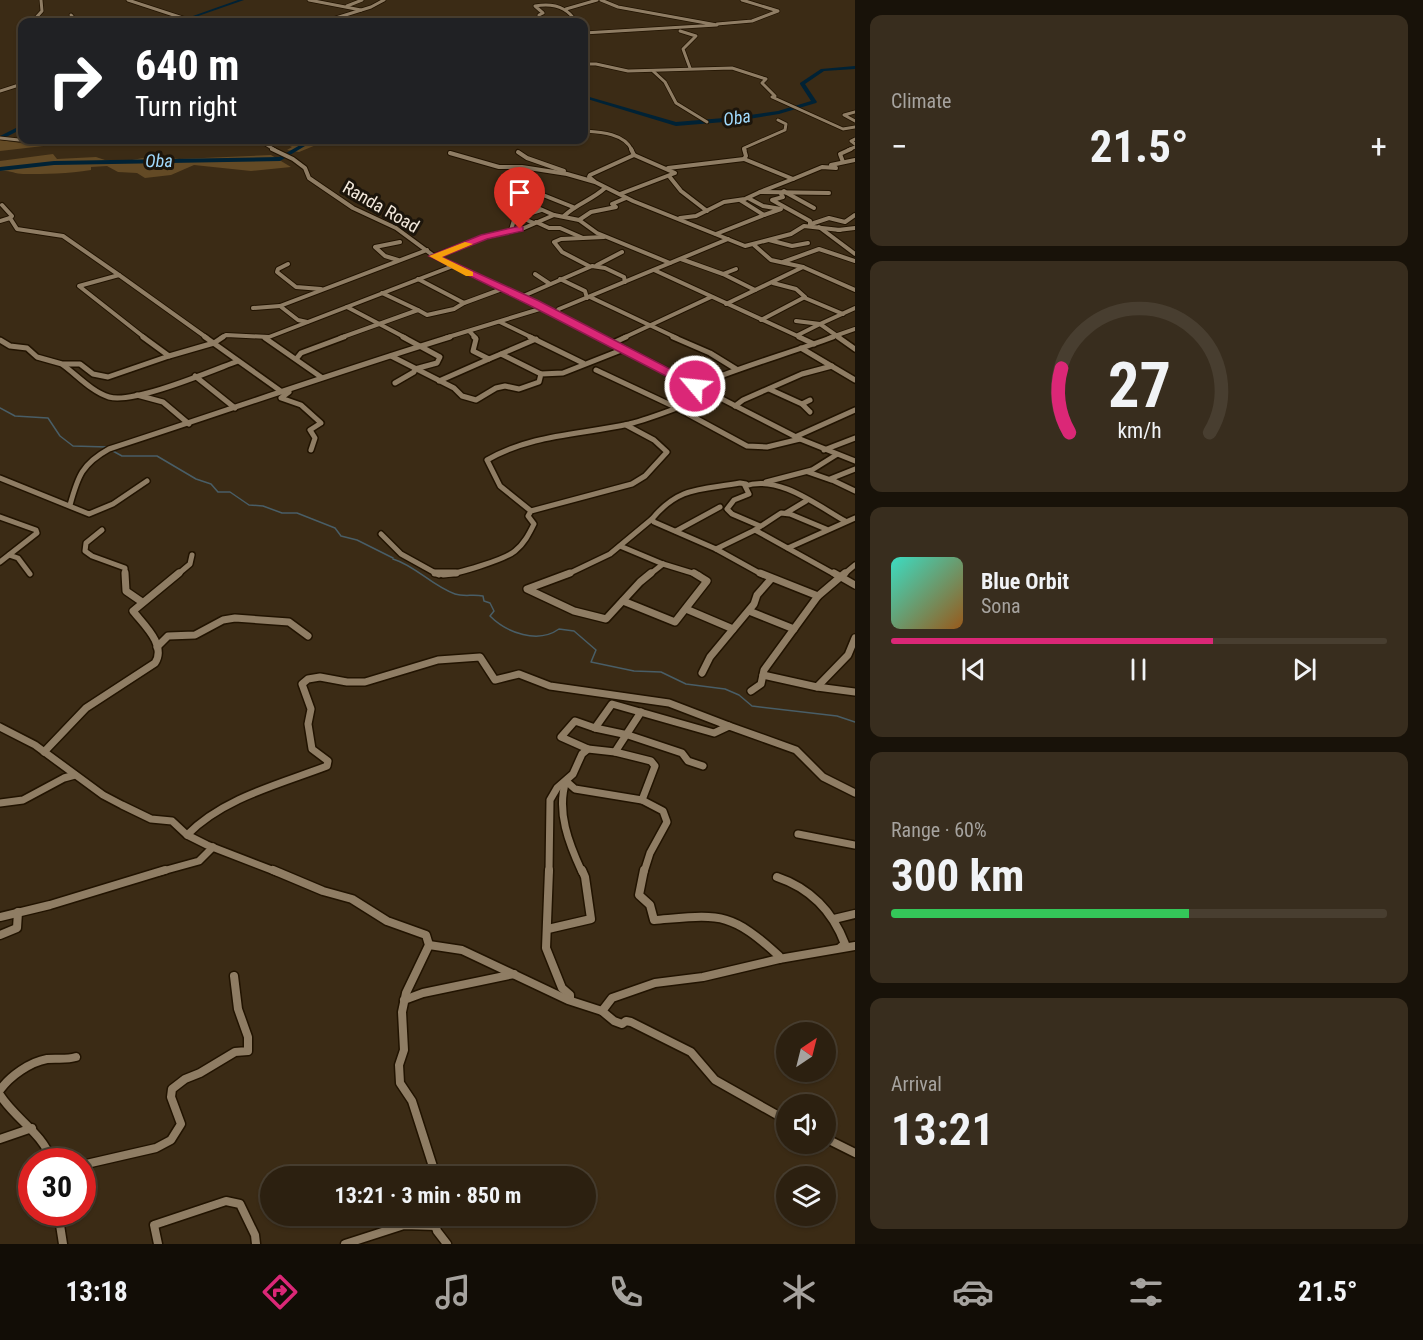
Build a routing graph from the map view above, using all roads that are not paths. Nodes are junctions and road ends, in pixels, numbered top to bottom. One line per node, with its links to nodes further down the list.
1 (41, 0): 13 (street)
2 (128, 0): 15 (street)
3 (309, 0): 9 (street)
4 (363, 0): 8 (street); 9 (street)
5 (384, 0): 8 (street)
6 (599, 0): 10 (street); 19 (street)
7 (742, 0): 19 (street)
8 (376, 4): 11 (street)
9 (347, 6): 11 (street)
10 (566, 9): 17 (street); 18 (street)
11 (361, 10): 16 (street)
12 (72, 15): 14 (street)
13 (36, 18)
14 (74, 18)
15 (181, 18)
16 (335, 18)
17 (539, 18)
18 (573, 18)
19 (717, 24): 20 (street)
20 (667, 29): 21 (street); 23 (street)
21 (588, 32)
22 (588, 64): 24 (street)
23 (690, 68): 24 (street); 31 (street)
24 (652, 71): 30 (street)
25 (18, 85): 26 (street)
26 (0, 92)
27 (855, 112): 29 (street)
28 (778, 120): 41 (street)
29 (855, 121)
30 (707, 122)
31 (854, 128)
32 (588, 131): 40 (street)
33 (0, 138): 35 (street)
34 (855, 139): 37 (street)
35 (18, 140)
36 (264, 144): 87 (street, Randa Road)
37 (855, 146): 43 (street)
38 (518, 152): 45 (street)
39 (450, 153): 45 (street)
40 (634, 155): 44 (street); 48 (street)
41 (744, 159): 44 (street); 47 (street)
42 (855, 160): 43 (street)
43 (843, 162): 47 (street)
44 (667, 169): 46 (street)
45 (570, 175): 48 (street)
46 (669, 176): 53 (street); 62 (street)
47 (793, 179): 49 (street)
48 (595, 182): 50 (street)
49 (776, 187): 51 (street); 52 (street)
50 (605, 188): 53 (street); 59 (street)
51 (784, 191): 52 (street); 54 (street); 60 (street); 73 (street)
52 (760, 192): 56 (street)
53 (620, 194): 55 (street)
54 (829, 194)
55 (626, 198): 69 (street); 71 (street)
56 (747, 198): 57 (street); 65 (street)
57 (740, 200): 62 (street); 65 (street)
58 (2, 205): 63 (street)
59 (573, 207): 61 (street); 67 (street)
60 (814, 208)
61 (541, 210): 64 (street); 68 (street)
62 (707, 211): 69 (street)
63 (10, 215): 70 (street); 104 (street)
64 (554, 215): 67 (street); 72 (street)
65 (764, 215): 79 (street)
66 (855, 215): 73 (street)
67 (564, 216): 71 (street)
68 (519, 217): 72 (street); 76 (street)
69 (680, 219): 79 (street)
70 (0, 220)
71 (579, 220): 80 (street)
72 (535, 223): 76 (street); 81 (street)
73 (810, 225): 74 (street); 83 (street)
74 (817, 226): 77 (street); 78 (street)
75 (855, 228): 77 (street)
76 (511, 230): 90 (street)
77 (840, 230): 78 (street)
78 (826, 231): 89 (street)
79 (716, 234): 82 (street)
80 (608, 236): 81 (street); 95 (street)
81 (584, 238): 98 (street)
82 (728, 239): 86 (street); 91 (street)
83 (768, 239): 85 (street); 86 (street)
84 (400, 242): 92 (street)
85 (808, 243)
86 (754, 245): 94 (street)
87 (427, 250): 90 (street, Randa Road); 92 (street)
88 (622, 252): 98 (street)
89 (855, 254)
90 (434, 256): 97 (street, Randa Road)
91 (680, 259): 95 (street); 103 (street)
92 (402, 260): 112 (street)
93 (855, 261): 94 (street)
94 (783, 262): 99 (street)
95 (670, 263): 101 (street)
96 (288, 264): 112 (street)
97 (453, 266): 105 (street); 113 (street, Randa Road)
98 (595, 266): 106 (street); 108 (street)
99 (803, 267): 109 (street); 111 (street)
100 (735, 269): 103 (street)
101 (654, 270): 108 (street); 119 (street)
102 (535, 274): 110 (street)
103 (723, 274): 114 (street)
104 (119, 275): 145 (street); 153 (street)
105 (418, 279): 116 (street); 121 (street)
106 (560, 279): 110 (street); 118 (street)
107 (855, 281): 111 (street)
108 (625, 282): 118 (street)
109 (773, 283): 114 (street); 120 (street)
110 (550, 285): 117 (street)
111 (844, 286): 115 (street)
112 (321, 289): 123 (street)
113 (502, 289): 117 (street, Randa Road); 121 (street)
114 (755, 290): 122 (street)
115 (855, 290)
116 (382, 293): 124 (street); 128 (street)
117 (521, 297): 126 (street, Randa Road)
118 (588, 297): 129 (street); 137 (street)
119 (711, 297): 122 (street); 137 (street)
120 (805, 298): 130 (street); 131 (street)
121 (464, 303): 128 (street)
122 (726, 304): 131 (street)
123 (280, 306): 125 (street); 133 (street)
124 (347, 307): 133 (street); 135 (street)
125 (253, 308)
126 (543, 308): 129 (street, Randa Road); 134 (street)
127 (855, 308): 130 (street)
128 (418, 310): 135 (street)
129 (554, 314): 146 (street, Randa Road)
130 (843, 314): 136 (street)
131 (761, 320): 140 (street)
132 (796, 321): 136 (street)
133 (308, 322): 142 (street)
134 (500, 322): 139 (street); 143 (street)
135 (378, 324): 148 (street); 155 (street)
136 (820, 324): 140 (street); 141 (street)
137 (648, 326): 146 (street); 162 (street)
138 (855, 330): 141 (street)
139 (470, 332): 148 (street); 156 (street)
140 (798, 335): 147 (street)
141 (837, 335): 147 (street); 151 (street)
142 (265, 338): 145 (street); 155 (street)
143 (536, 339): 152 (street); 158 (street)
144 (0, 340): 159 (street)
145 (214, 343): 153 (street); 157 (street)
146 (613, 343): 150 (street, Randa Road)
147 (814, 344): 149 (street)
148 (423, 346): 154 (street); 161 (street)
149 (801, 348): 160 (street); 162 (street)
150 (624, 349): 158 (street); 172 (street, Randa Road)
151 (855, 349)
152 (501, 354): 156 (street); 164 (street)
153 (169, 356): 166 (street)
154 (391, 356): 161 (street); 167 (street)
155 (297, 358): 167 (street)
156 (489, 359): 169 (street)
157 (238, 361): 165 (street); 176 (street)
158 (583, 363): 164 (street)
159 (62, 364): 166 (street); 171 (street)
160 (832, 366): 168 (street); 174 (street)
161 (415, 369): 169 (street); 170 (street)
162 (736, 369): 172 (street)
163 (596, 370): 184 (street)
164 (542, 374): 169 (street)
165 (195, 376): 175 (street); 183 (street)
166 (108, 377): 171 (street)
167 (321, 377): 173 (street)
168 (855, 380)
169 (439, 381)
170 (395, 383)
171 (90, 385): 177 (street)
172 (695, 386): 178 (street, Randa Road)
173 (293, 387): 176 (street); 191 (street)
174 (769, 389): 181 (street); 182 (street)
175 (152, 390): 177 (street); 180 (street)
176 (282, 392): 183 (street)
177 (136, 395): 180 (street)
178 (711, 395): 182 (street, Randa Road); 184 (street)
179 (810, 400): 181 (street)
180 (163, 402): 187 (street)
181 (802, 404): 186 (street)
182 (735, 406): 189 (street, Randa Road)
183 (235, 408): 187 (street)
184 (678, 408): 188 (street); 189 (street)
185 (855, 410): 189 (street)
186 (810, 411)
187 (189, 424): 204 (street)
188 (626, 425): 206 (street); 206 (street)
189 (797, 438): 192 (street, Randa Road)
190 (855, 438): 192 (street)
191 (311, 450)
192 (825, 450): 193 (street, Randa Road)
193 (836, 455): 194 (street, Randa Road); 196 (street)
194 (855, 461)
195 (855, 469): 198 (street)
196 (807, 471): 198 (street); 200 (street)
197 (0, 478): 204 (street)
198 (831, 480): 202 (street)
199 (147, 481): 204 (street)
200 (766, 482): 201 (street); 203 (street)
201 (746, 484): 210 (street); 212 (street)
202 (855, 491)
203 (806, 501): 207 (street); 211 (street)
204 (70, 505)
205 (720, 507): 215 (street)
206 (531, 511): 216 (street)
207 (786, 513): 212 (street); 213 (street)
208 (0, 517): 220 (street)
209 (855, 518): 211 (street)
210 (652, 519): 215 (street); 217 (street)
211 (845, 521): 213 (street)
212 (758, 528): 218 (street); 219 (street)
213 (826, 529): 218 (street)
214 (102, 530): 231 (street)
215 (676, 531): 219 (street)
216 (381, 534)
217 (620, 546): 223 (street); 230 (street)
218 (788, 548): 226 (street)
219 (716, 549): 227 (street)
220 (9, 555): 222 (street); 225 (street)
221 (192, 555): 231 (street)
222 (0, 562)
223 (663, 564): 230 (street); 232 (street)
224 (855, 565): 226 (street)
225 (30, 574)
226 (839, 577): 228 (street); 229 (street)
227 (771, 579): 229 (street); 233 (street)
228 (855, 585)
229 (818, 596): 234 (street)
230 (623, 601): 232 (street)
231 (142, 602): 238 (street)
232 (686, 609): 235 (street)
233 (749, 611): 234 (street); 235 (street)
234 (794, 629): 241 (street)
235 (733, 630): 240 (street)
236 (308, 636): 238 (street)
237 (855, 638): 239 (street)
238 (157, 647): 251 (street)
239 (851, 654): 242 (street)
240 (702, 673)
241 (763, 675): 242 (street); 243 (street)
242 (817, 687): 244 (street)
243 (751, 691)
244 (855, 692)
245 (641, 712): 246 (street); 248 (street); 249 (street)
246 (729, 726): 256 (street); 260 (street)
247 (0, 728): 251 (street)
248 (595, 728): 249 (street); 250 (street)
249 (628, 735): 252 (street); 253 (street)
250 (588, 748): 252 (street); 255 (street)
251 (44, 752): 254 (street)
252 (615, 752): 257 (street)
253 (703, 766)
254 (75, 775): 258 (street); 260 (street)
255 (566, 781): 257 (street); 268 (street); 268 (street)
256 (855, 793)
257 (642, 800): 273 (street)
258 (0, 803)
259 (798, 834): 261 (street)
260 (187, 835): 262 (street)
261 (855, 845)
262 (213, 847): 264 (street); 270 (street)
263 (777, 877): 267 (street)
264 (18, 912): 266 (street); 269 (street)
265 (855, 914): 267 (street)
266 (0, 917)
267 (834, 919): 272 (street)
268 (548, 929): 276 (street)
269 (0, 935)
270 (429, 945): 274 (street); 277 (street)
271 (855, 946): 272 (street)
272 (841, 947): 273 (street)
273 (779, 959): 278 (street)
274 (514, 974): 276 (street); 277 (street)
275 (234, 976): 288 (street)
276 (570, 999): 278 (street)
277 (404, 1000): 289 (street)
278 (602, 1011): 282 (street)
279 (76, 1057): 280 (street)
280 (0, 1090)
281 (0, 1095): 283 (street)
282 (776, 1115)
283 (32, 1128): 284 (street); 286 (street)
284 (0, 1139)
285 (836, 1143): 287 (street)
286 (46, 1148)
287 (855, 1152)
288 (96, 1161)
289 (433, 1166)
290 (60, 1226): 293 (street)
291 (404, 1226): 296 (street)
292 (436, 1226): 297 (street)
293 (63, 1244)
294 (158, 1244): 295 (street)
295 (256, 1244)
296 (345, 1244)
297 (447, 1244)

